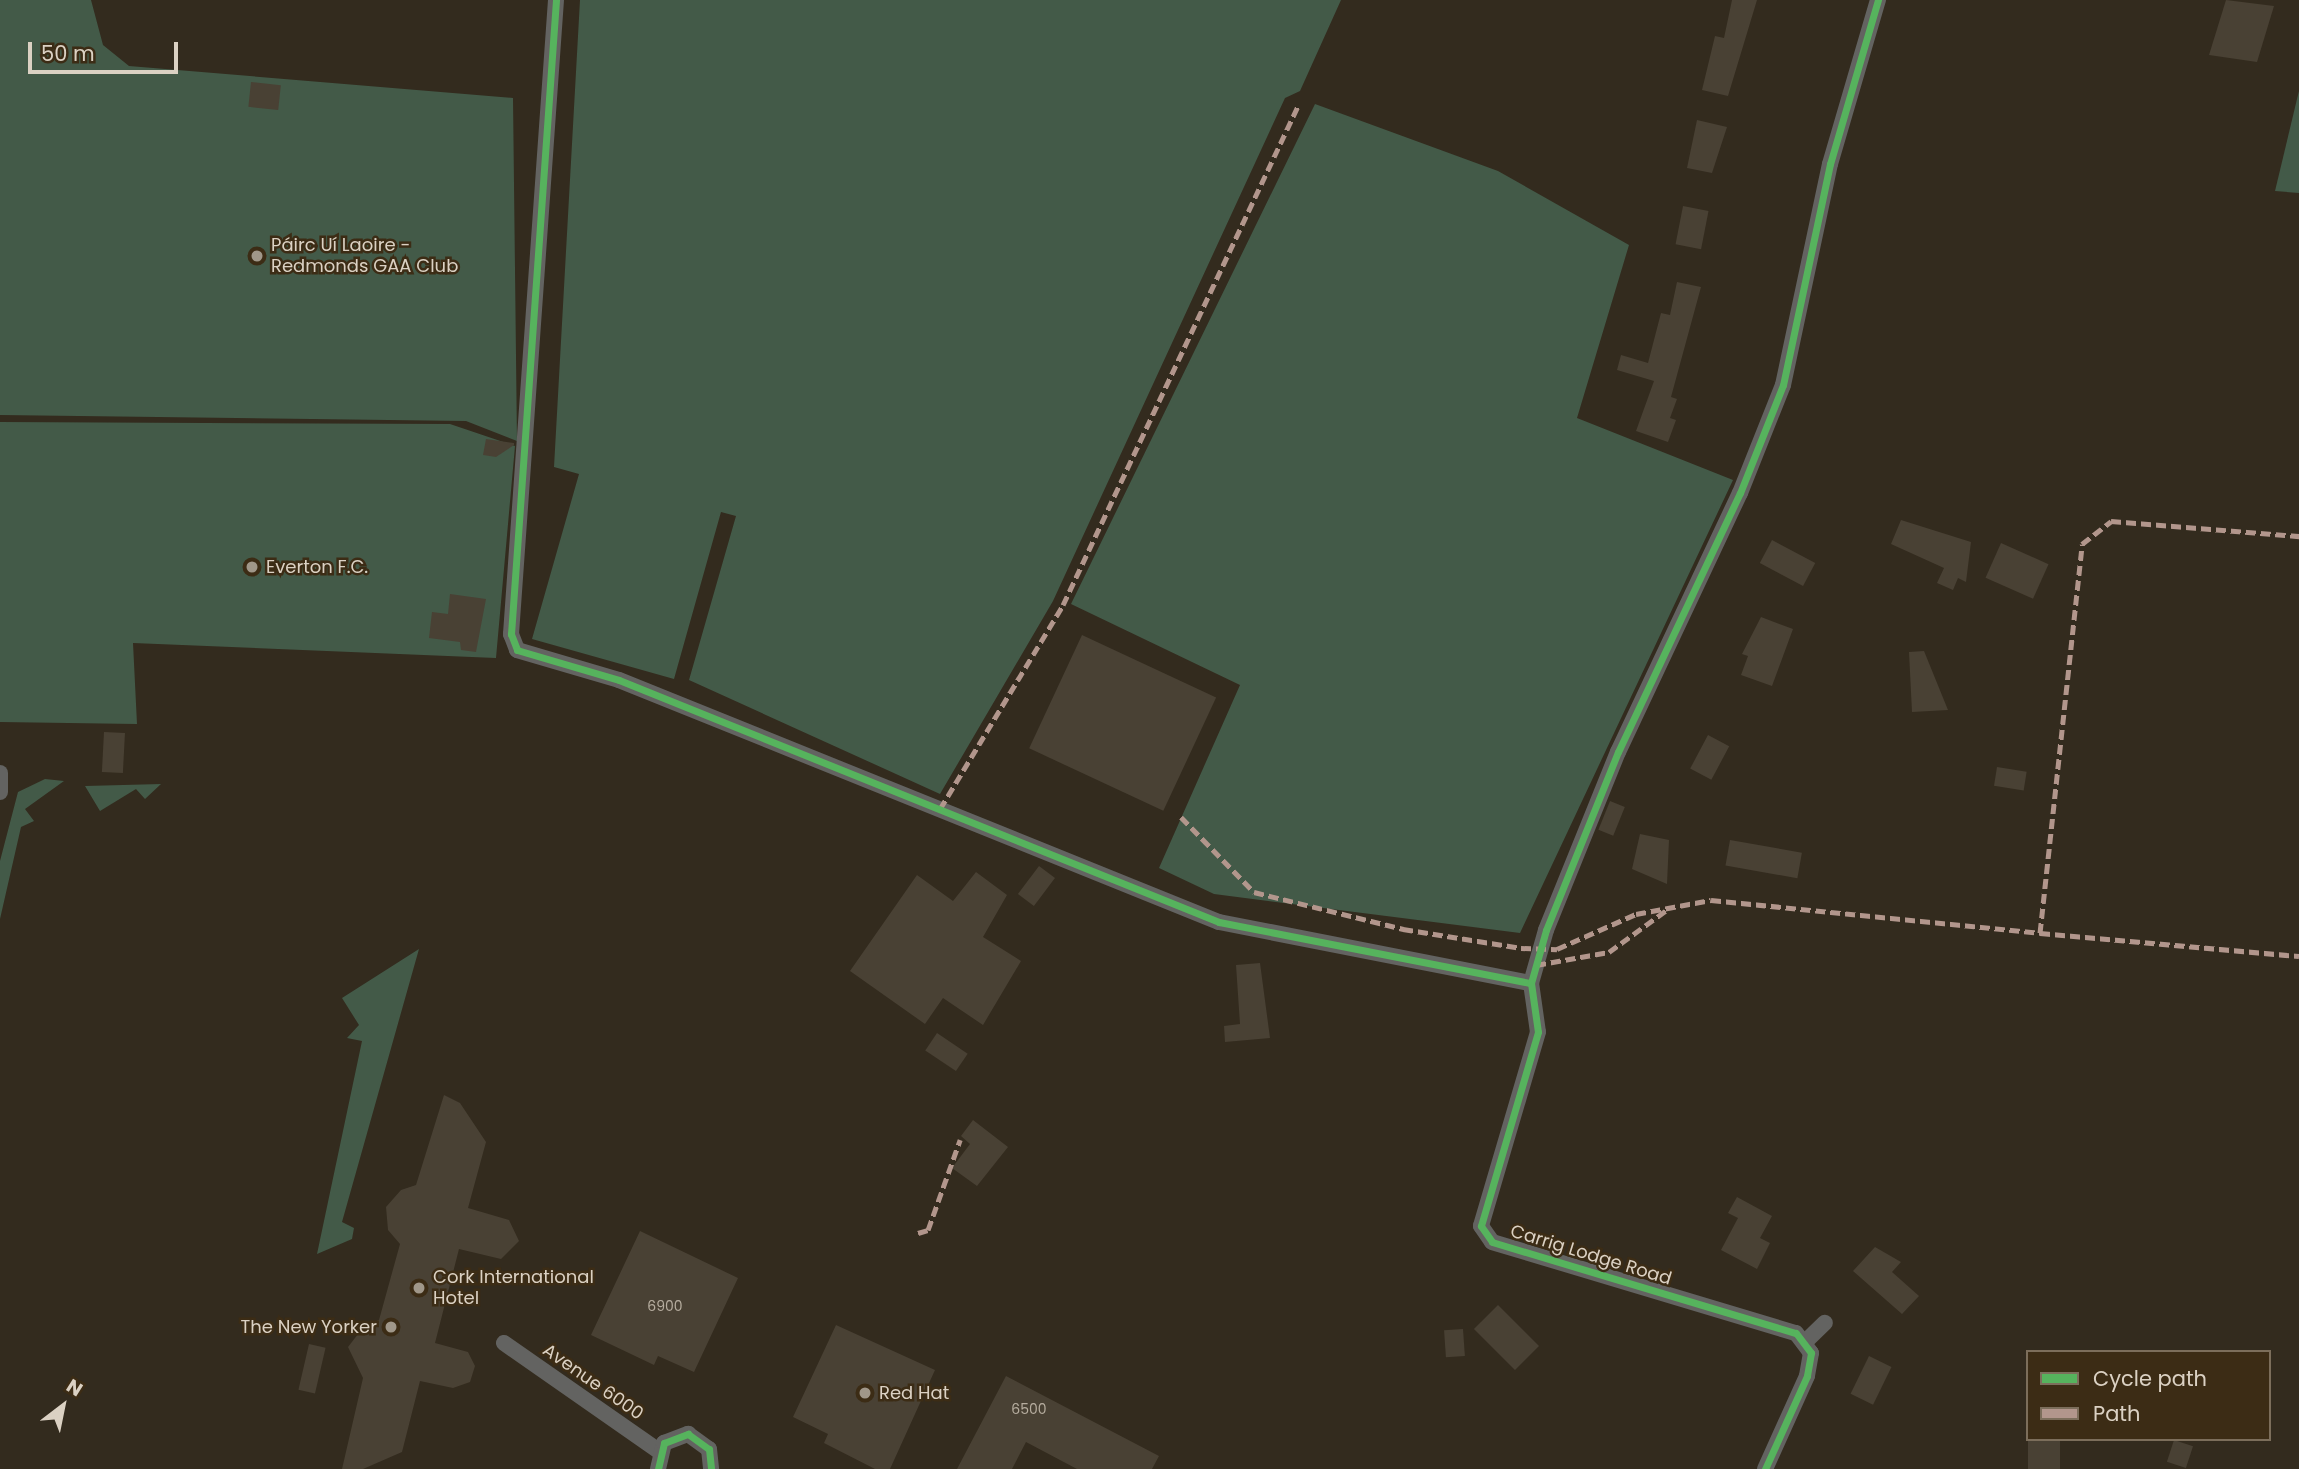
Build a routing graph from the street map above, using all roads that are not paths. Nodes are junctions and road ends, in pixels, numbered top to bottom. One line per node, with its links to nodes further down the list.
1 (556, 0): 5 (street)
2 (1878, 0): 5 (street)
3 (0, 773): 4 (street)
4 (0, 792)
5 (1531, 983): 8 (street, Carrig Lodge Road)
6 (1825, 1323): 8 (street)
7 (504, 1343): 9 (street, Avenue 6000)
8 (1804, 1343): 12 (street)
9 (659, 1451): 10 (street); 11 (street)
10 (658, 1469)
11 (712, 1469)
12 (1765, 1469)

